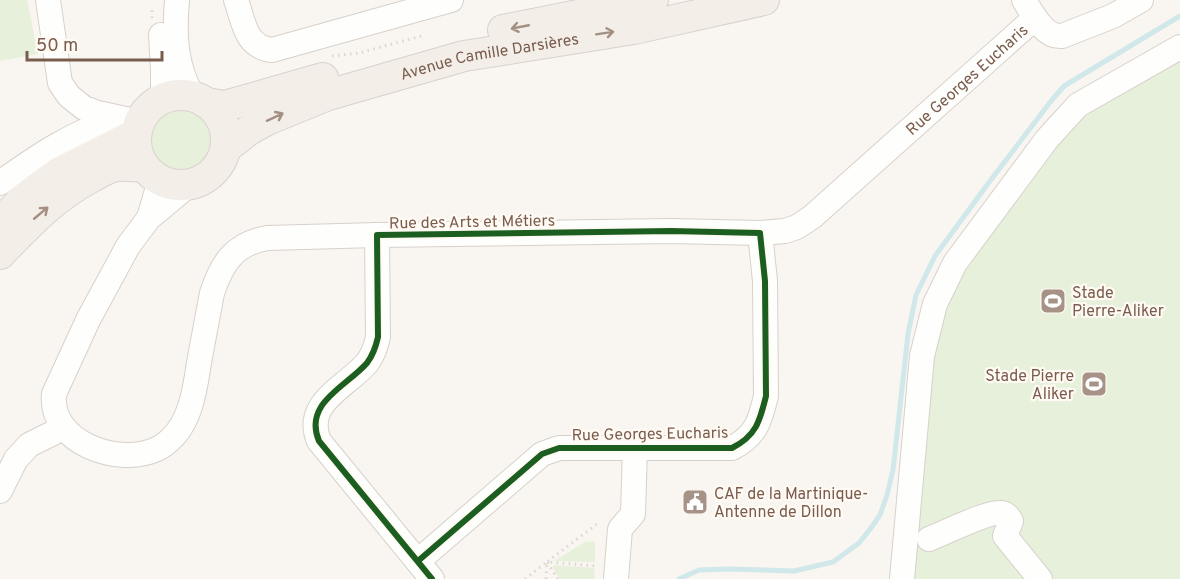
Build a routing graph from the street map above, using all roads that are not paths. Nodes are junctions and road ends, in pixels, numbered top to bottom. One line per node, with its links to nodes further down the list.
1 (48, 0): 13 (street)
2 (162, 0): 11 (street)
3 (177, 0): 12 (street)
4 (236, 0): 5 (street)
5 (451, 0)
6 (653, 0): 12 (main road, Avenue Camille Darsières, one-way to 12)
7 (764, 0): 14 (main road, Avenue Camille Darsières, one-way to 7)
8 (1141, 0): 9 (street)
9 (1029, 9): 20 (street, Rue Georges Eucharis)
10 (1180, 47): 26 (street)
11 (163, 98): 12 (main road); 13 (main road)
12 (200, 99): 14 (main road)
13 (131, 125): 15 (main road); 16 (street); 19 (main road)
14 (227, 159): 17 (main road)
15 (153, 174): 17 (main road); 18 (street); 22 (main road, one-way to 15)
16 (0, 183)
17 (198, 187): 18 (street)
18 (149, 218): 23 (street)
19 (0, 223)
20 (760, 233): 21 (street, Rue des Arts et Métiers); 24 (street, Rue Georges Eucharis)
21 (377, 236): 23 (street); 27 (street, Rue des Arts et Métiers)
22 (0, 254)
23 (63, 428): 25 (street)
24 (634, 447): 27 (street, Rue Georges Eucharis); 28 (street)
25 (0, 491)
26 (916, 544): 29 (street); 30 (street)
27 (425, 570)
28 (617, 572)
29 (902, 579)
30 (1040, 579)

